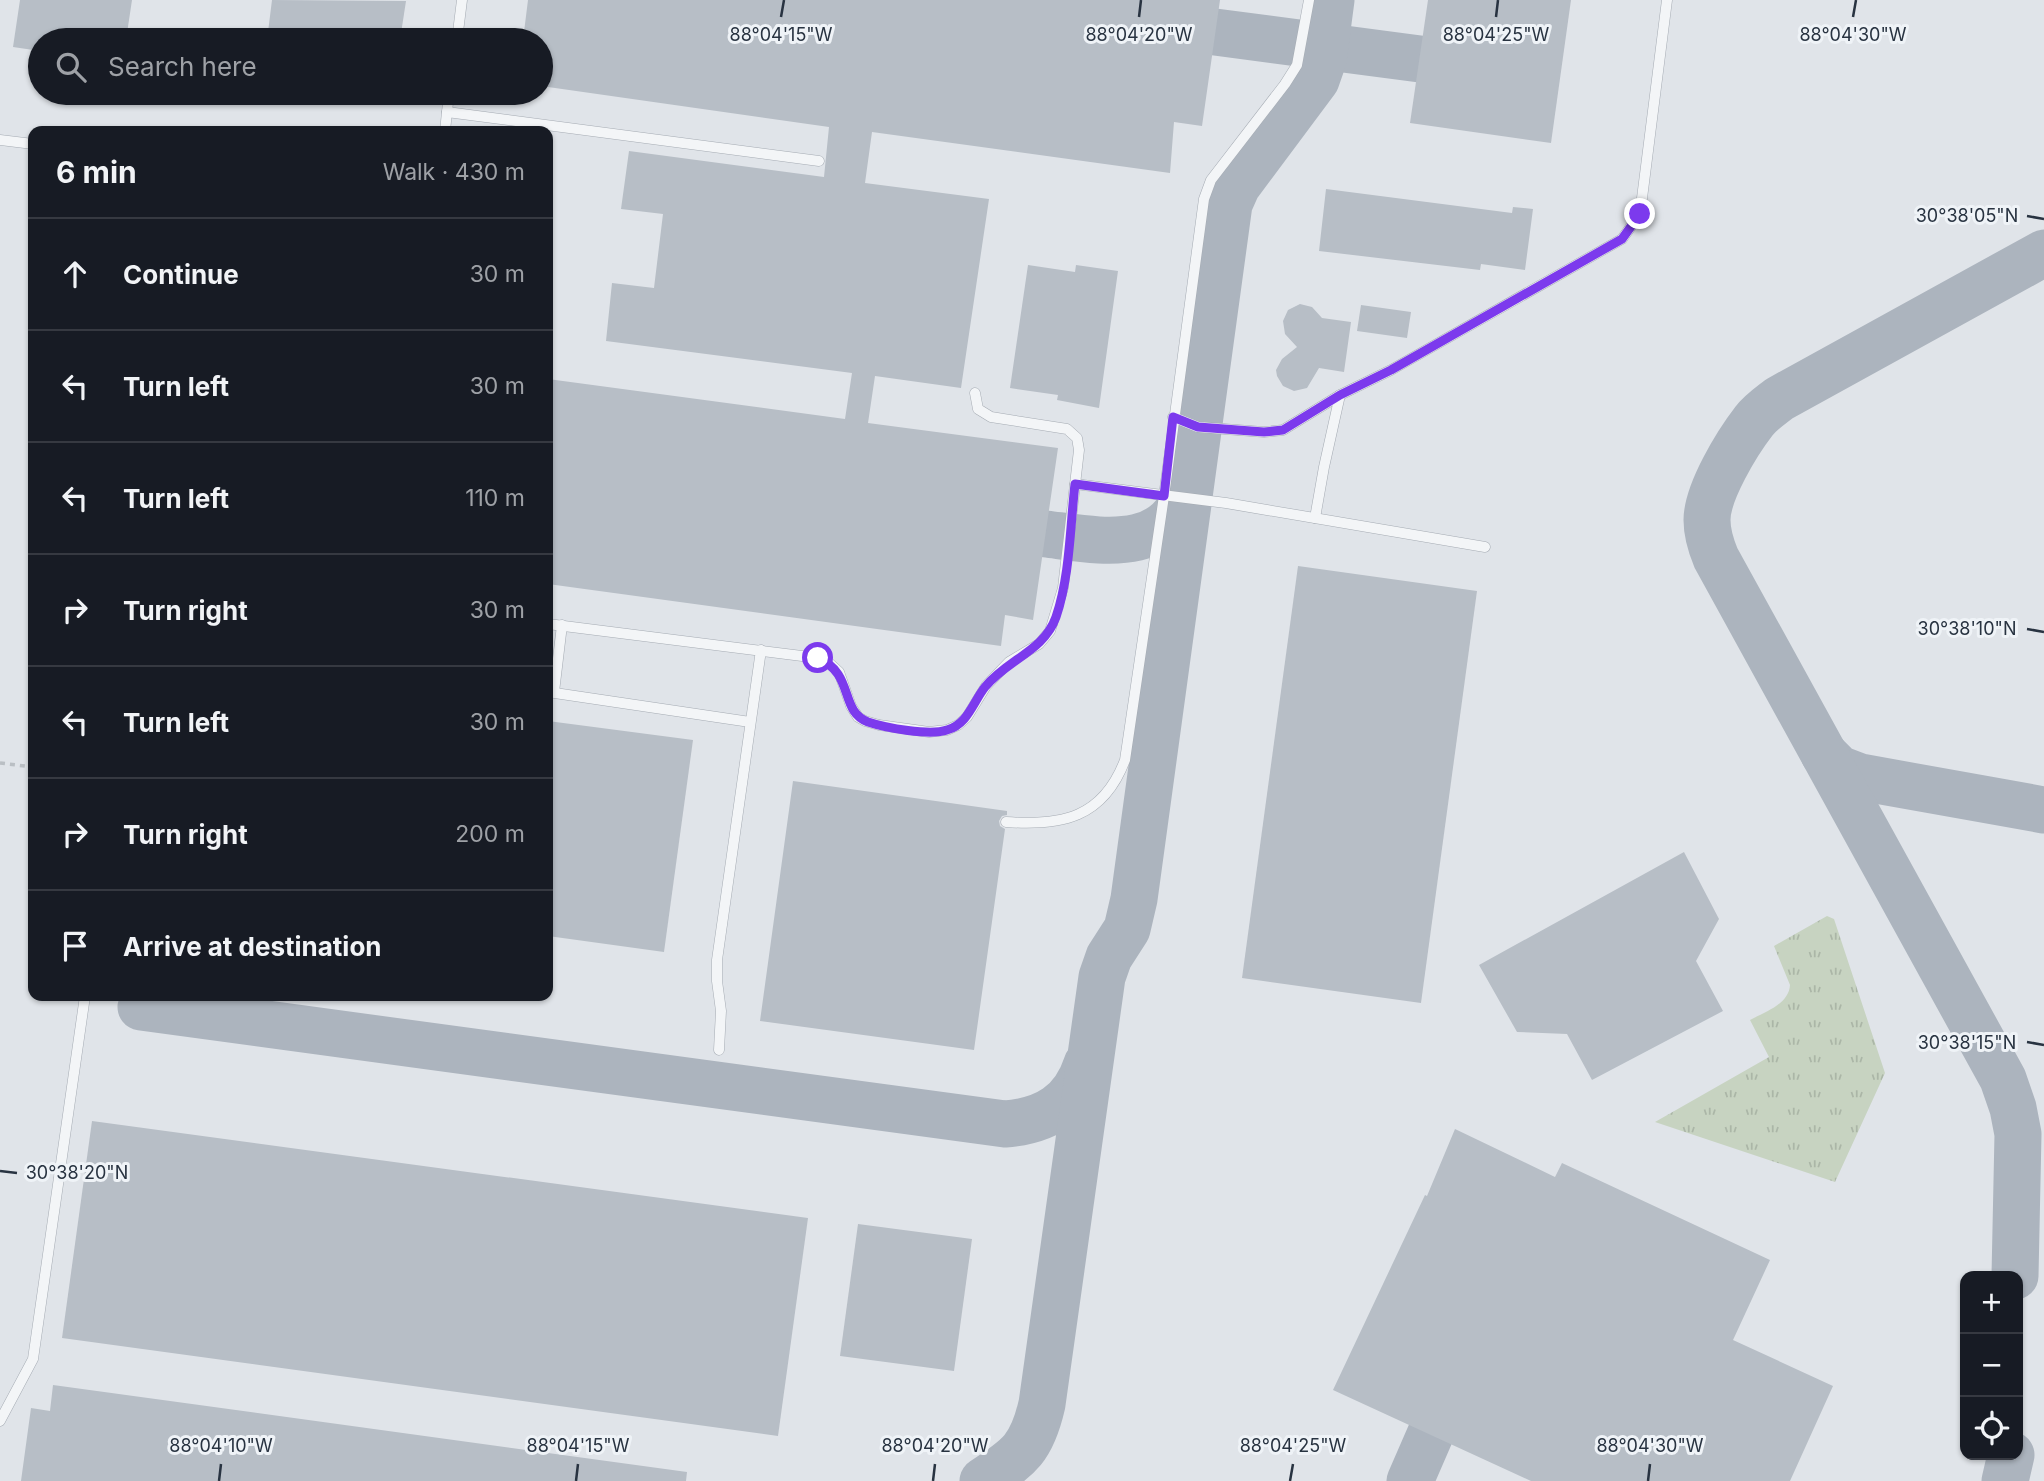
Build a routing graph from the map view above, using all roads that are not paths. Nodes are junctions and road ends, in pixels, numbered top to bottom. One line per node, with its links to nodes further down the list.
1 (462, 0): 4 (lane)
2 (1309, 0): 13 (lane)
3 (1668, 0): 12 (lane)
4 (458, 28)
5 (448, 105): 6 (lane)
6 (447, 111): 7 (lane); 10 (lane)
7 (446, 126)
8 (0, 140): 9 (lane)
9 (28, 143)
10 (819, 161)
11 (975, 393): 14 (lane)
12 (1340, 395): 13 (lane); 16 (lane)
13 (1173, 417): 15 (lane)
14 (1075, 484): 15 (lane); 20 (lane)
15 (1164, 496): 16 (lane); 24 (lane)
16 (1315, 518): 17 (lane)
17 (1485, 548)
18 (553, 624): 19 (lane)
19 (562, 625): 20 (lane); 21 (lane)
20 (761, 650): 23 (lane)
21 (553, 680)
22 (553, 692): 23 (lane)
23 (750, 722): 26 (lane)
24 (1006, 822)
25 (84, 1001): 27 (lane)
26 (719, 1050)
27 (0, 1421)

